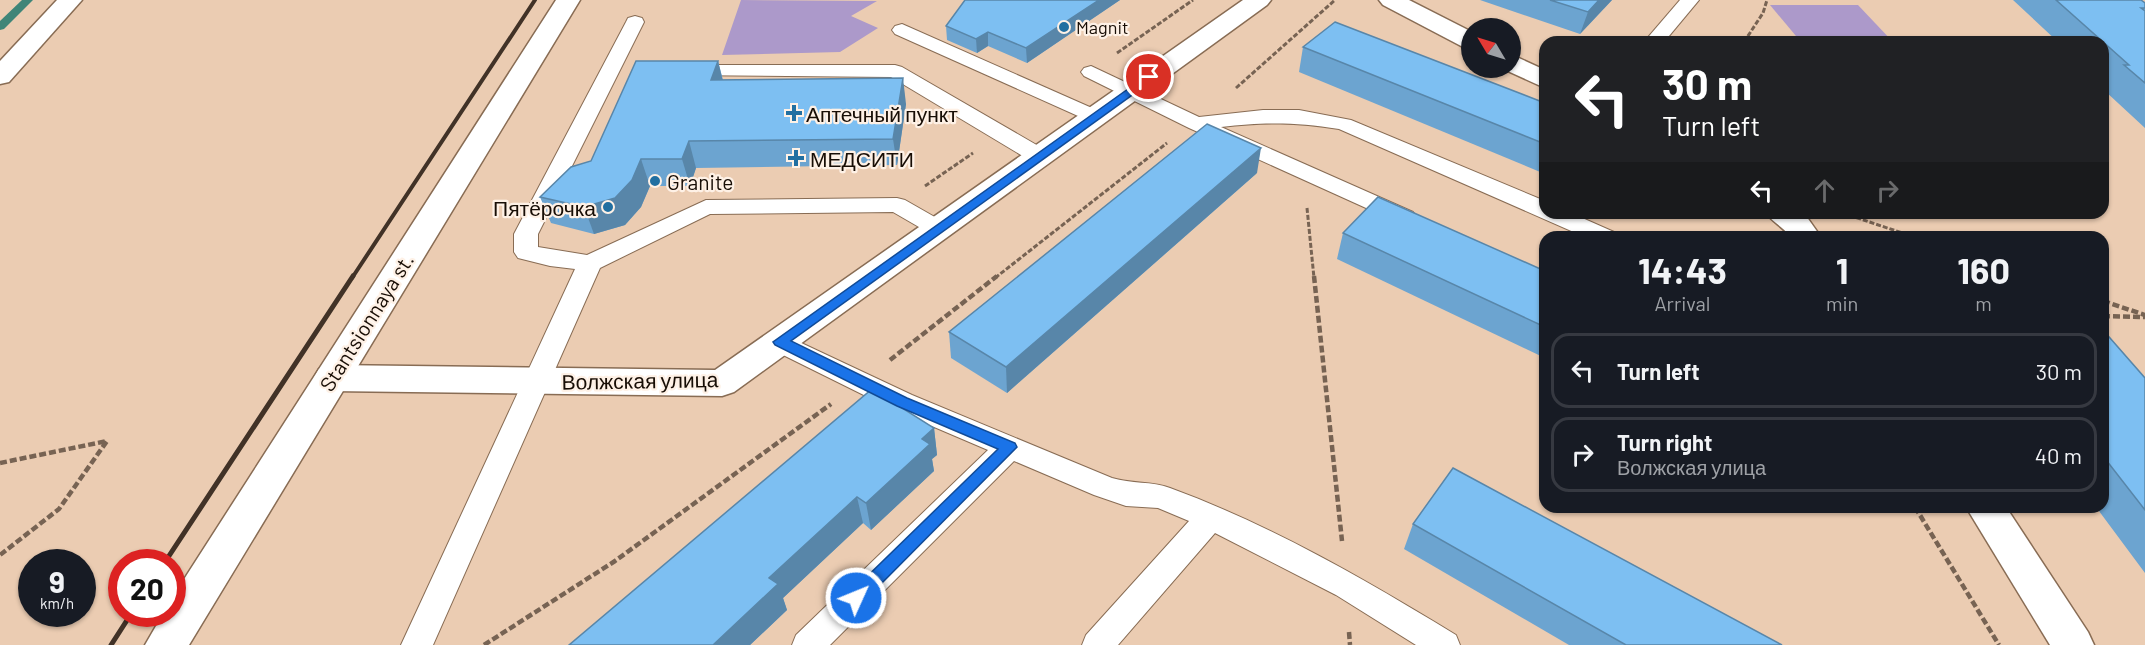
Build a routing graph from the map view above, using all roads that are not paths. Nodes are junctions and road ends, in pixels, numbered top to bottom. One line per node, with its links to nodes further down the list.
1 (70, 0): 15 (street)
2 (568, 0): 30 (street, Stantsionnaya st.)
3 (1259, 0): 17 (street, Волжская улица)
4 (1391, 0): 8 (street)
5 (1690, 0): 9 (lane)
6 (635, 22): 11 (lane)
7 (902, 30): 18 (lane)
8 (1461, 36)
9 (1659, 36)
10 (1521, 68): 16 (street)
11 (611, 71): 12 (lane); 28 (lane)
12 (634, 71)
13 (670, 71): 20 (lane)
14 (1090, 72): 17 (lane)
15 (0, 76)
16 (1539, 77)
17 (1131, 90): 18 (street, Волжская улица); 19 (lane)
18 (1094, 116): 20 (street, Волжская улица)
19 (1196, 124): 21 (lane); 24 (lane)
20 (1040, 156): 25 (street, Волжская улица)
21 (1539, 207)
22 (1564, 219): 26 (lane)
23 (1792, 219): 27 (street)
24 (1429, 228)
25 (939, 229): 28 (lane); 29 (street, Волжская улица)
26 (1590, 231)
27 (1802, 231)
28 (590, 263): 31 (lane)
29 (780, 342): 31 (street, Волжская улица); 32 (lane)
30 (331, 378): 31 (street, Волжская улица); 35 (street, Stantsionnaya st.)
31 (537, 380): 36 (lane)
32 (1010, 447): 34 (lane); 37 (lane)
33 (1989, 513): 40 (street)
34 (1211, 517): 38 (lane); 39 (lane)
35 (166, 645)
36 (417, 645)
37 (808, 645)
38 (1098, 645)
39 (1444, 645)
40 (2073, 645)

